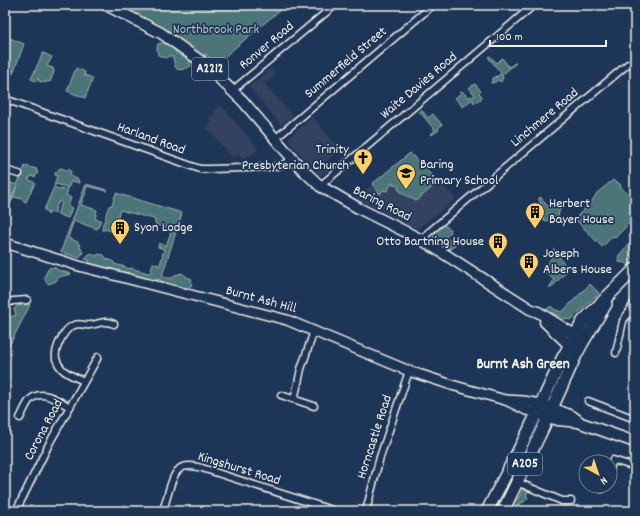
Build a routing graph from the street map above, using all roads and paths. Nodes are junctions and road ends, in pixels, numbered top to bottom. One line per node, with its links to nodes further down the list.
1 (106, 5): 6 (main road, Baring Road / A2212)
2 (335, 5): 6 (street, Ronver Road)
3 (433, 5): 8 (street, Summerfield Street)
4 (534, 5): 12 (street, Waite Davies Road)
5 (633, 64): 13 (street, Linchmere Road)
6 (233, 90): 8 (main road, Baring Road / A2212)
7 (5, 98): 9 (street, Harland Road)
8 (275, 139): 9 (main road, Baring Road / A2212)
9 (293, 159): 12 (main road, Baring Road / A2212)
10 (5, 170): 11 (street)
11 (19, 174)
12 (320, 186): 13 (main road, Baring Road / A2212)
13 (422, 240): 20 (main road, Baring Road / A2212)
14 (5, 243): 24 (street, Burnt Ash Hill)
15 (635, 269): 16 (highway, A205)
16 (613, 292): 22 (highway, A205); 25 (highway, A205)
17 (27, 300): 19 (street)
18 (635, 302): 26 (street)
19 (5, 304)
20 (534, 311): 21 (main road, Baring Road / A2212); 25 (main road, Baring Road / A2212)
21 (553, 321): 22 (main road, Baring Road / A2212); 25 (main road, Baring Road / A2212)
22 (583, 321): 25 (highway, A205)
23 (114, 324): 29 (street)
24 (314, 331): 28 (street, Burnt Ash Hill); 31 (street)
25 (577, 341): 35 (highway, A205); 36 (highway, A205)
26 (616, 353)
27 (98, 357): 29 (street, Corona Road)
28 (409, 371): 35 (street, Burnt Ash Hill); 47 (street, Horncastle Road)
29 (84, 381): 34 (street, Corona Road)
30 (281, 395): 31 (street)
31 (294, 399): 33 (street)
32 (588, 401): 38 (street)
33 (314, 406)
34 (70, 407): 37 (street); 44 (street, Corona Road)
35 (538, 409): 36 (main road, Burnt Ash Hill); 48 (highway, A205)
36 (550, 412): 39 (main road, Burnt Ash Hill); 42 (highway, A205)
37 (20, 418)
38 (635, 419)
39 (635, 442)
40 (618, 462): 41 (street)
41 (635, 467)
42 (517, 482): 43 (street); 49 (highway, A205)
43 (571, 501)
44 (16, 511)
45 (163, 511): 46 (street, Kingshurst Road)
46 (335, 511)
47 (366, 511)
48 (487, 511)
49 (503, 511)

